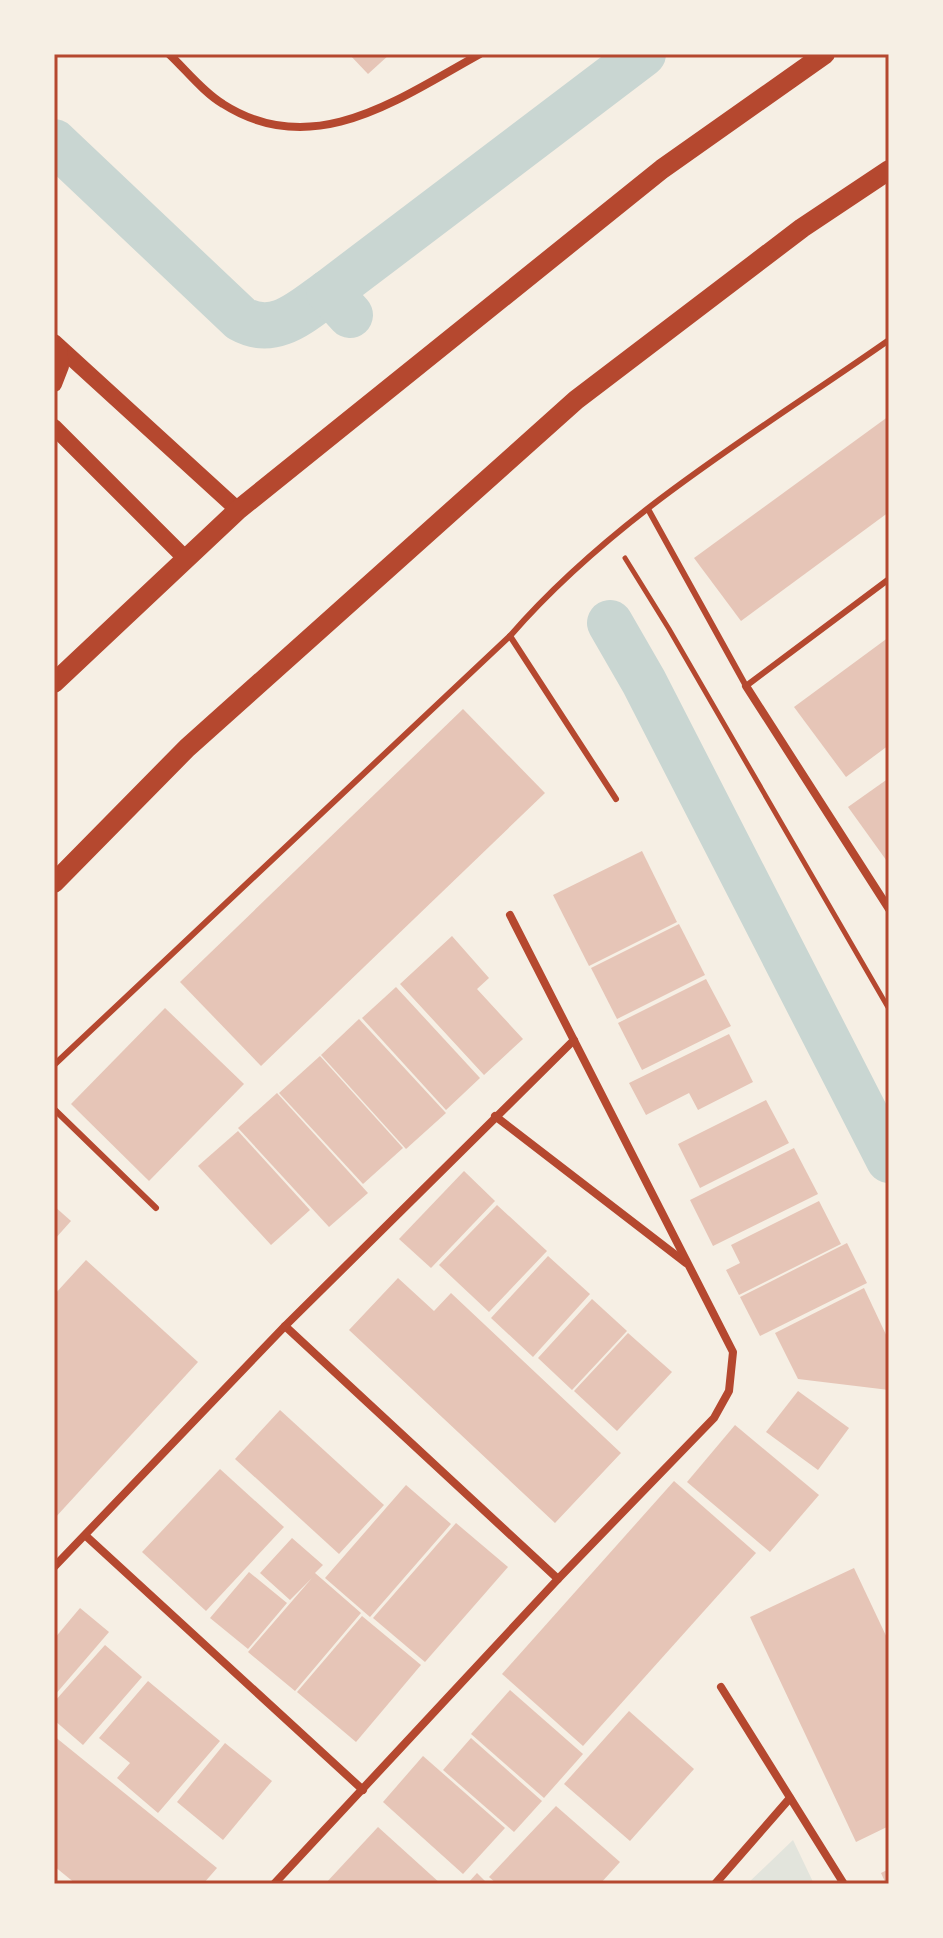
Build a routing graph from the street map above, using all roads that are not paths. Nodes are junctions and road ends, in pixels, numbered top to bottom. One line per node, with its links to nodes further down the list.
1 (169, 54): 2 (street)
2 (480, 54)
3 (825, 54): 10 (main road)
4 (889, 170): 17 (main road)
5 (889, 340): 9 (lane)
6 (56, 344): 7 (main road); 10 (main road)
7 (54, 384)
8 (54, 427): 11 (main road)
9 (648, 509): 13 (lane); 15 (lane)
10 (238, 510): 11 (main road)
11 (186, 559): 14 (main road)
12 (889, 579): 15 (lane)
13 (510, 636): 16 (lane); 21 (lane)
14 (54, 683)
15 (746, 686): 18 (street)
16 (616, 799)
17 (54, 883)
18 (889, 909)
19 (510, 915): 20 (street)
20 (574, 1040): 23 (street); 25 (street)
21 (54, 1065)
22 (54, 1109): 24 (lane)
23 (495, 1116): 25 (street); 26 (street)
24 (156, 1208)
25 (690, 1266): 29 (street)
26 (285, 1326): 27 (street); 29 (street)
27 (86, 1536): 28 (street); 31 (street)
28 (54, 1567)
29 (558, 1579): 31 (street)
30 (721, 1687): 32 (street)
31 (363, 1790): 33 (street)
32 (790, 1798): 34 (street); 35 (street)
33 (274, 1884)
34 (715, 1884)
35 (844, 1884)

